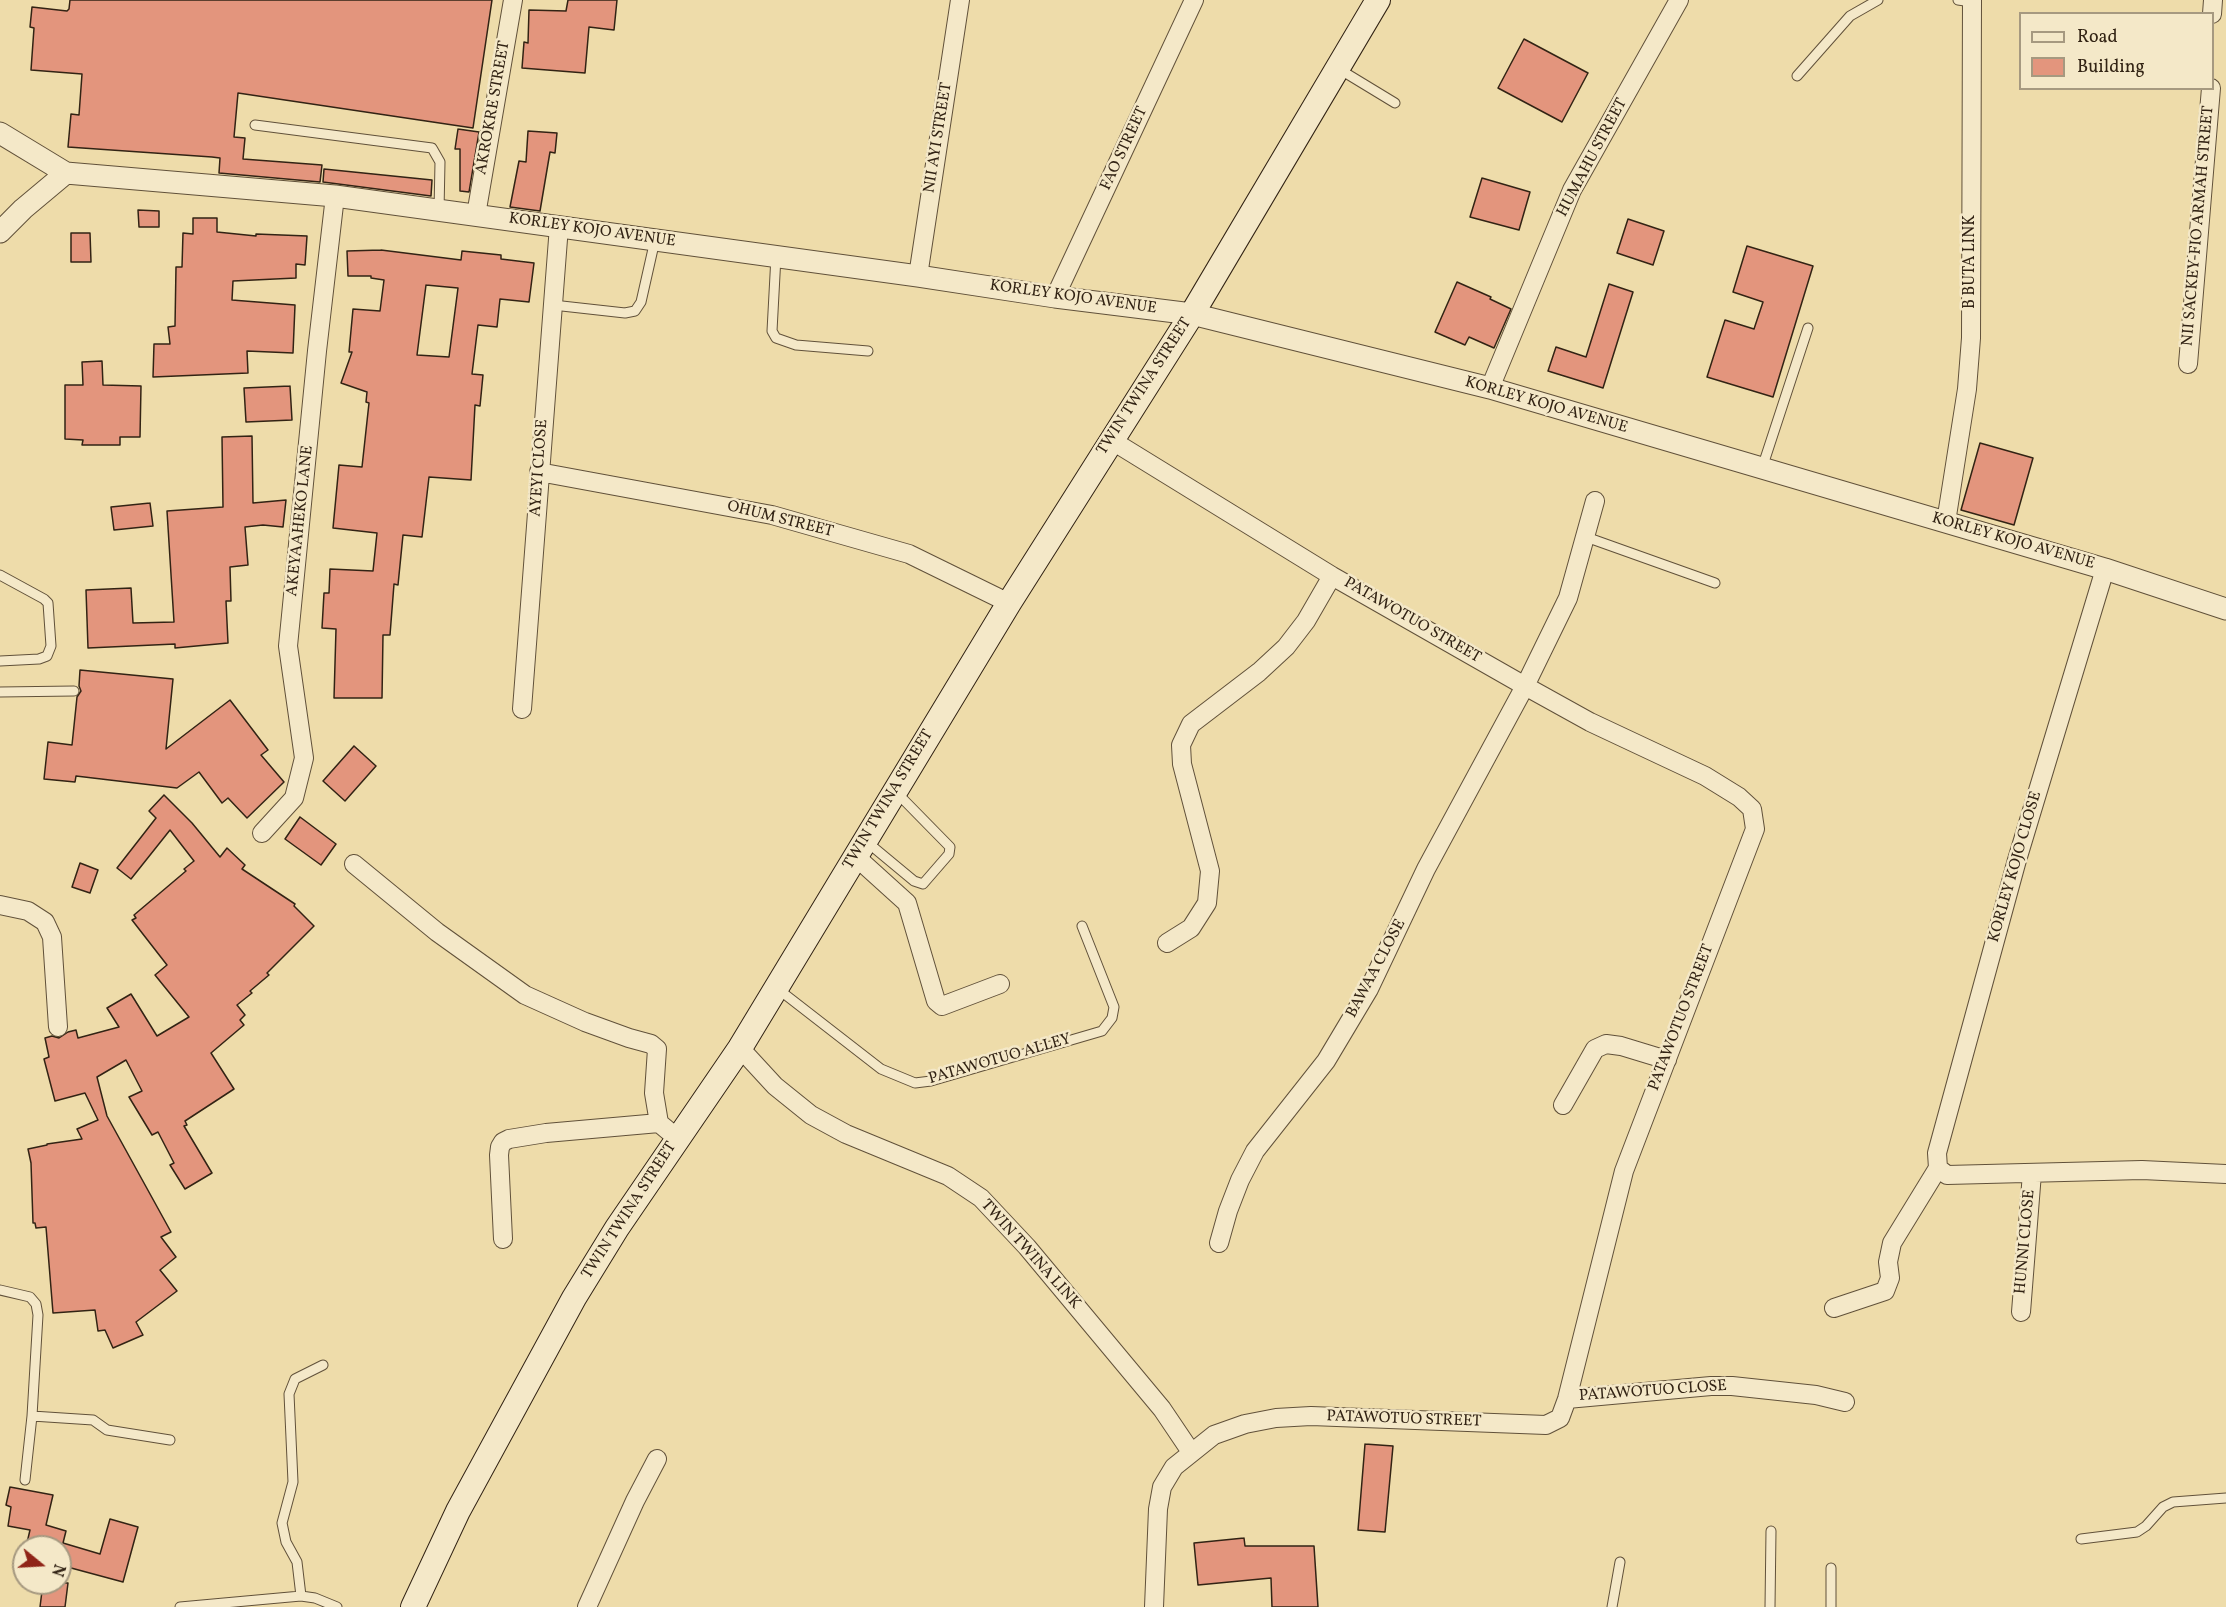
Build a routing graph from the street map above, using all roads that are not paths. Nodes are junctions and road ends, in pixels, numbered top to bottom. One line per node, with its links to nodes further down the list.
1 (513, 0): 17 (street, AKROKRE STREET)
2 (960, 0): 22 (street, NII AYI STREET)
3 (1194, 0): 23 (street, FAO STREET)
4 (1378, 0): 8 (main road, TWIN TWINA STREET)
5 (1679, 0): 29 (street, HUMAHU STREET)
6 (1878, 0): 9 (lane)
7 (1967, 1): 34 (street, B BUTA LINK)
8 (1337, 68): 11 (lane); 25 (main road, TWIN TWINA STREET)
9 (1797, 76)
10 (2212, 90): 28 (street, NII SACKEY-FIO ARMAH STREET)
11 (1395, 102)
12 (255, 125): 16 (lane)
13 (0, 133): 14 (street, KORLEY KOJO AVENUE)
14 (66, 173): 15 (street, KORLEY KOJO AVENUE); 19 (street)
15 (335, 196): 16 (street, KORLEY KOJO AVENUE); 48 (street, AKEYAAHEKO LANE)
16 (439, 210): 17 (street, KORLEY KOJO AVENUE)
17 (476, 215): 18 (street, KORLEY KOJO AVENUE)
18 (559, 226): 20 (street, KORLEY KOJO AVENUE); 24 (street, AYEYI CLOSE)
19 (0, 232)
20 (655, 240): 21 (street, KORLEY KOJO AVENUE); 24 (lane)
21 (776, 256): 22 (street, KORLEY KOJO AVENUE); 27 (lane)
22 (918, 276): 23 (street, KORLEY KOJO AVENUE)
23 (1055, 297): 25 (street, KORLEY KOJO AVENUE)
24 (553, 305): 32 (street, AYEYI CLOSE)
25 (1192, 314): 29 (street, KORLEY KOJO AVENUE); 30 (main road, TWIN TWINA STREET)
26 (1808, 328): 31 (lane)
27 (868, 351)
28 (2188, 364)
29 (1490, 388): 31 (street, KORLEY KOJO AVENUE)
30 (1111, 440): 38 (street, PATAWOTUO STREET); 40 (main road, TWIN TWINA STREET)
31 (1762, 469): 34 (street, KORLEY KOJO AVENUE)
32 (539, 472): 40 (street, OHUM STREET); 46 (street, AYEYI CLOSE)
33 (1595, 501): 35 (street, BAWAA CLOSE)
34 (1946, 522): 36 (street, KORLEY KOJO AVENUE)
35 (1586, 537): 39 (lane); 43 (street, BAWAA CLOSE)
36 (2105, 569): 41 (street, KORLEY KOJO AVENUE); 61 (street, KORLEY KOJO CLOSE)
37 (0, 575): 42 (lane)
38 (1332, 576): 43 (street, PATAWOTUO STREET); 53 (street)
39 (1715, 583)
40 (1009, 603): 47 (main road, TWIN TWINA STREET)
41 (2226, 609)
42 (0, 661)
43 (1525, 686): 58 (street, PATAWOTUO STREET); 65 (street, BAWAA CLOSE)
44 (74, 691): 45 (lane)
45 (0, 692)
46 (522, 709)
47 (895, 791): 49 (main road, TWIN TWINA STREET); 49 (lane)
48 (262, 833)
49 (860, 848): 54 (street); 55 (main road, TWIN TWINA STREET)
50 (354, 864): 60 (street)
51 (0, 904): 56 (street)
52 (1082, 926): 55 (lane, PATAWOTUO ALLEY)
53 (1167, 943)
54 (1000, 984)
55 (776, 988): 57 (main road, TWIN TWINA STREET)
56 (58, 1027)
57 (740, 1048): 60 (main road, TWIN TWINA STREET); 74 (street, TWIN TWINA LINK)
58 (1667, 1060): 59 (street); 70 (street, PATAWOTUO STREET)
59 (1563, 1106)
60 (668, 1131): 64 (street); 85 (main road, TWIN TWINA STREET)
61 (1938, 1168): 62 (street); 67 (street, KORLEY KOJO CLOSE)
62 (2032, 1173): 63 (street); 68 (street, HUNNI CLOSE)
63 (2226, 1174)
64 (503, 1239)
65 (1220, 1243)
66 (0, 1290): 72 (lane)
67 (1834, 1308)
68 (2020, 1312)
69 (323, 1365): 82 (lane)
70 (1567, 1399): 71 (street, PATAWOTUO CLOSE); 74 (street, PATAWOTUO STREET)
71 (1845, 1402)
72 (32, 1416): 73 (lane); 76 (lane)
73 (170, 1440)
74 (1191, 1452): 87 (street, PATAWOTUO STREET)
75 (657, 1459): 86 (street)
76 (25, 1480)
77 (2226, 1498): 79 (lane)
78 (1771, 1531): 89 (lane)
79 (2081, 1539)
80 (1620, 1562): 88 (lane)
81 (1831, 1568): 90 (lane)
82 (301, 1596): 83 (lane); 84 (lane)
83 (180, 1607)
84 (337, 1607)
85 (414, 1607)
86 (587, 1607)
87 (1154, 1607)
88 (1612, 1607)
89 (1770, 1607)
90 (1831, 1607)

